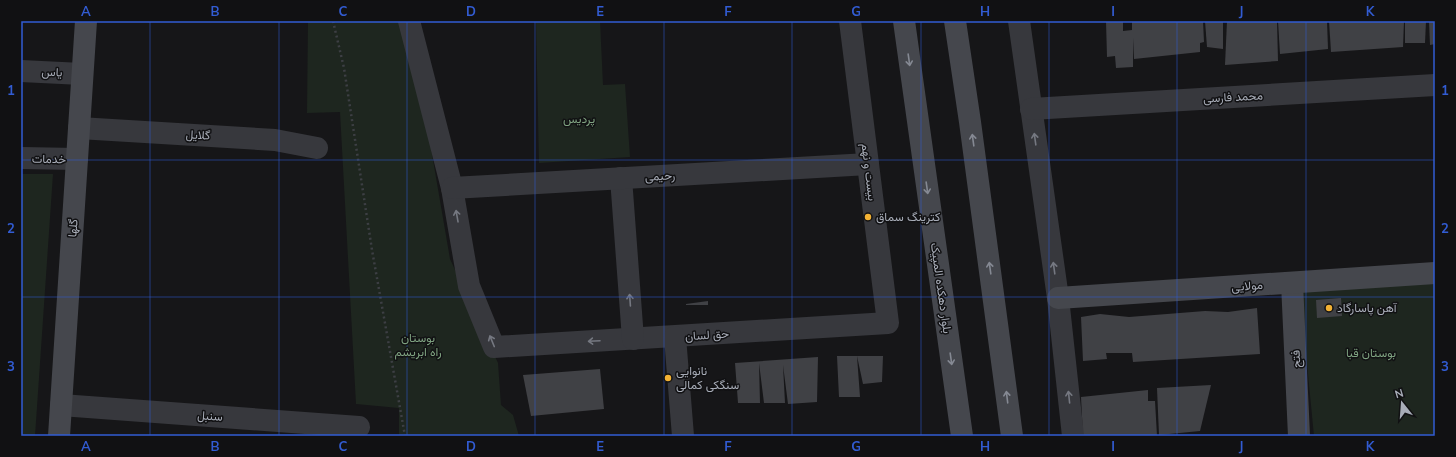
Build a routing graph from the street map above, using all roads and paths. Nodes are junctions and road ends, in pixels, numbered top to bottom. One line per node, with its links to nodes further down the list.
1 (86, 21): 9 (street, گلها)
2 (333, 21): 29 (path)
3 (409, 21): 18 (street)
4 (850, 21): 16 (street, بیست و نهم)
5 (904, 21): 27 (street, بلوار دهکده المپیک, one-way to 27)
6 (955, 21): 31 (street, one-way to 6)
7 (1019, 21): 11 (street)
8 (21, 70): 9 (street, یاس)
9 (82, 74): 12 (street, گلها)
10 (1435, 85): 11 (street, محمد فارسی)
11 (1031, 109): 21 (street, one-way to 11)
12 (79, 128): 13 (street, گلایل); 15 (street, گلها)
13 (317, 148)
14 (21, 158): 15 (street, خدمات)
15 (77, 159): 25 (street, گلها)
16 (868, 164): 17 (street, رحیمی); 22 (street, بیست و نهم)
17 (621, 178): 18 (street, رحیمی); 24 (street, one-way to 17)
18 (452, 188): 24 (street, حق لسان, one-way to 18)
19 (1435, 273): 20 (street, مولایی)
20 (1292, 283): 21 (street, مولایی); 33 (street, فتح)
21 (1058, 298): 32 (street, one-way to 21)
22 (888, 323): 23 (street, حق لسان)
23 (675, 337): 24 (street, حق لسان); 30 (street)
24 (633, 339)
25 (61, 405): 26 (street, سنبل); 28 (street, گلها)
26 (359, 427)
27 (961, 434)
28 (59, 436)
29 (405, 436)
30 (683, 436)
31 (1012, 436)
32 (1073, 436)
33 (1299, 436)

